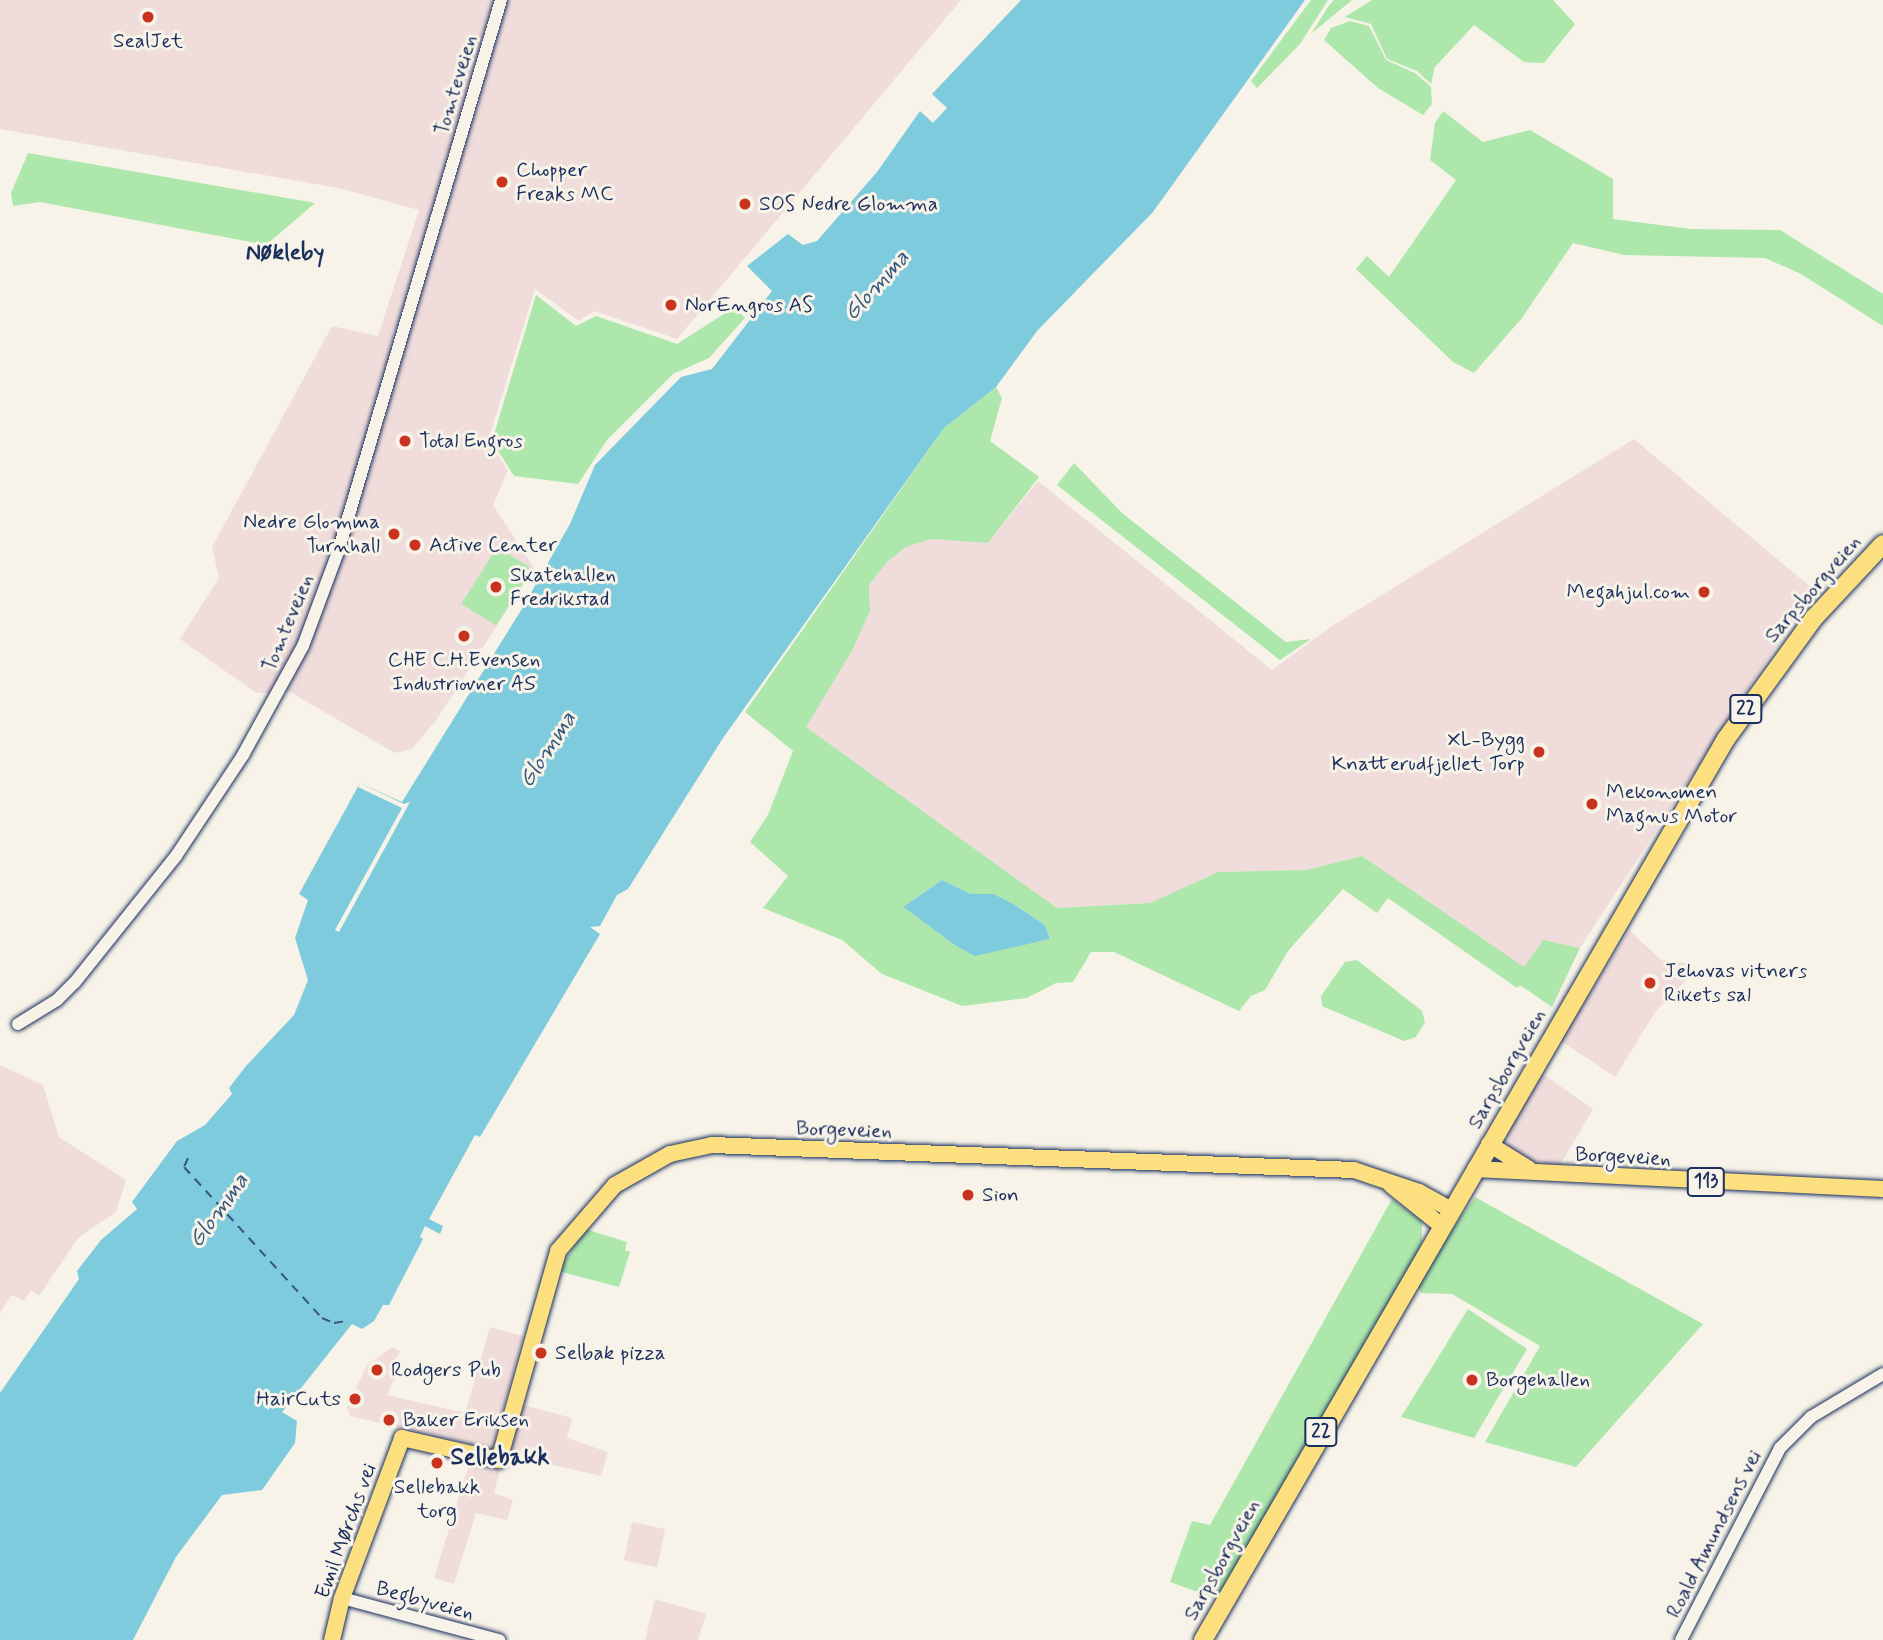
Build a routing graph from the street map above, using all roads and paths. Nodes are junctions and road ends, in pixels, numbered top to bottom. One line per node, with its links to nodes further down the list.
1 (501, 0): 3 (street, Tomteveien)
2 (1883, 544): 4 (highway, Sarpsborgveien / 22)
3 (18, 1024)
4 (1489, 1143): 5 (highway, Sarpsborgveien / 22); 6 (main road, Borgeveien / 113)
5 (1475, 1169): 6 (main road, Borgeveien / 113); 9 (highway, Sarpsborgveien / 22)
6 (1529, 1169): 8 (main road, Borgeveien / 113)
7 (1384, 1179): 9 (main road, Borgeveien); 10 (main road, Borgeveien); 12 (main road, Borgeveien)
8 (1883, 1189)
9 (1452, 1210): 10 (highway, Sarpsborgveien / 22)
10 (1442, 1226): 16 (highway, Sarpsborgveien / 22)
11 (1883, 1374): 17 (street, Roald Amundsens vei)
12 (402, 1438): 13 (main road, Emil Mørchs vei)
13 (342, 1598): 14 (main road, Emil Mørchs vei); 15 (street, Begbyveien)
14 (331, 1640)
15 (499, 1640)
16 (1203, 1640)
17 (1681, 1640)

